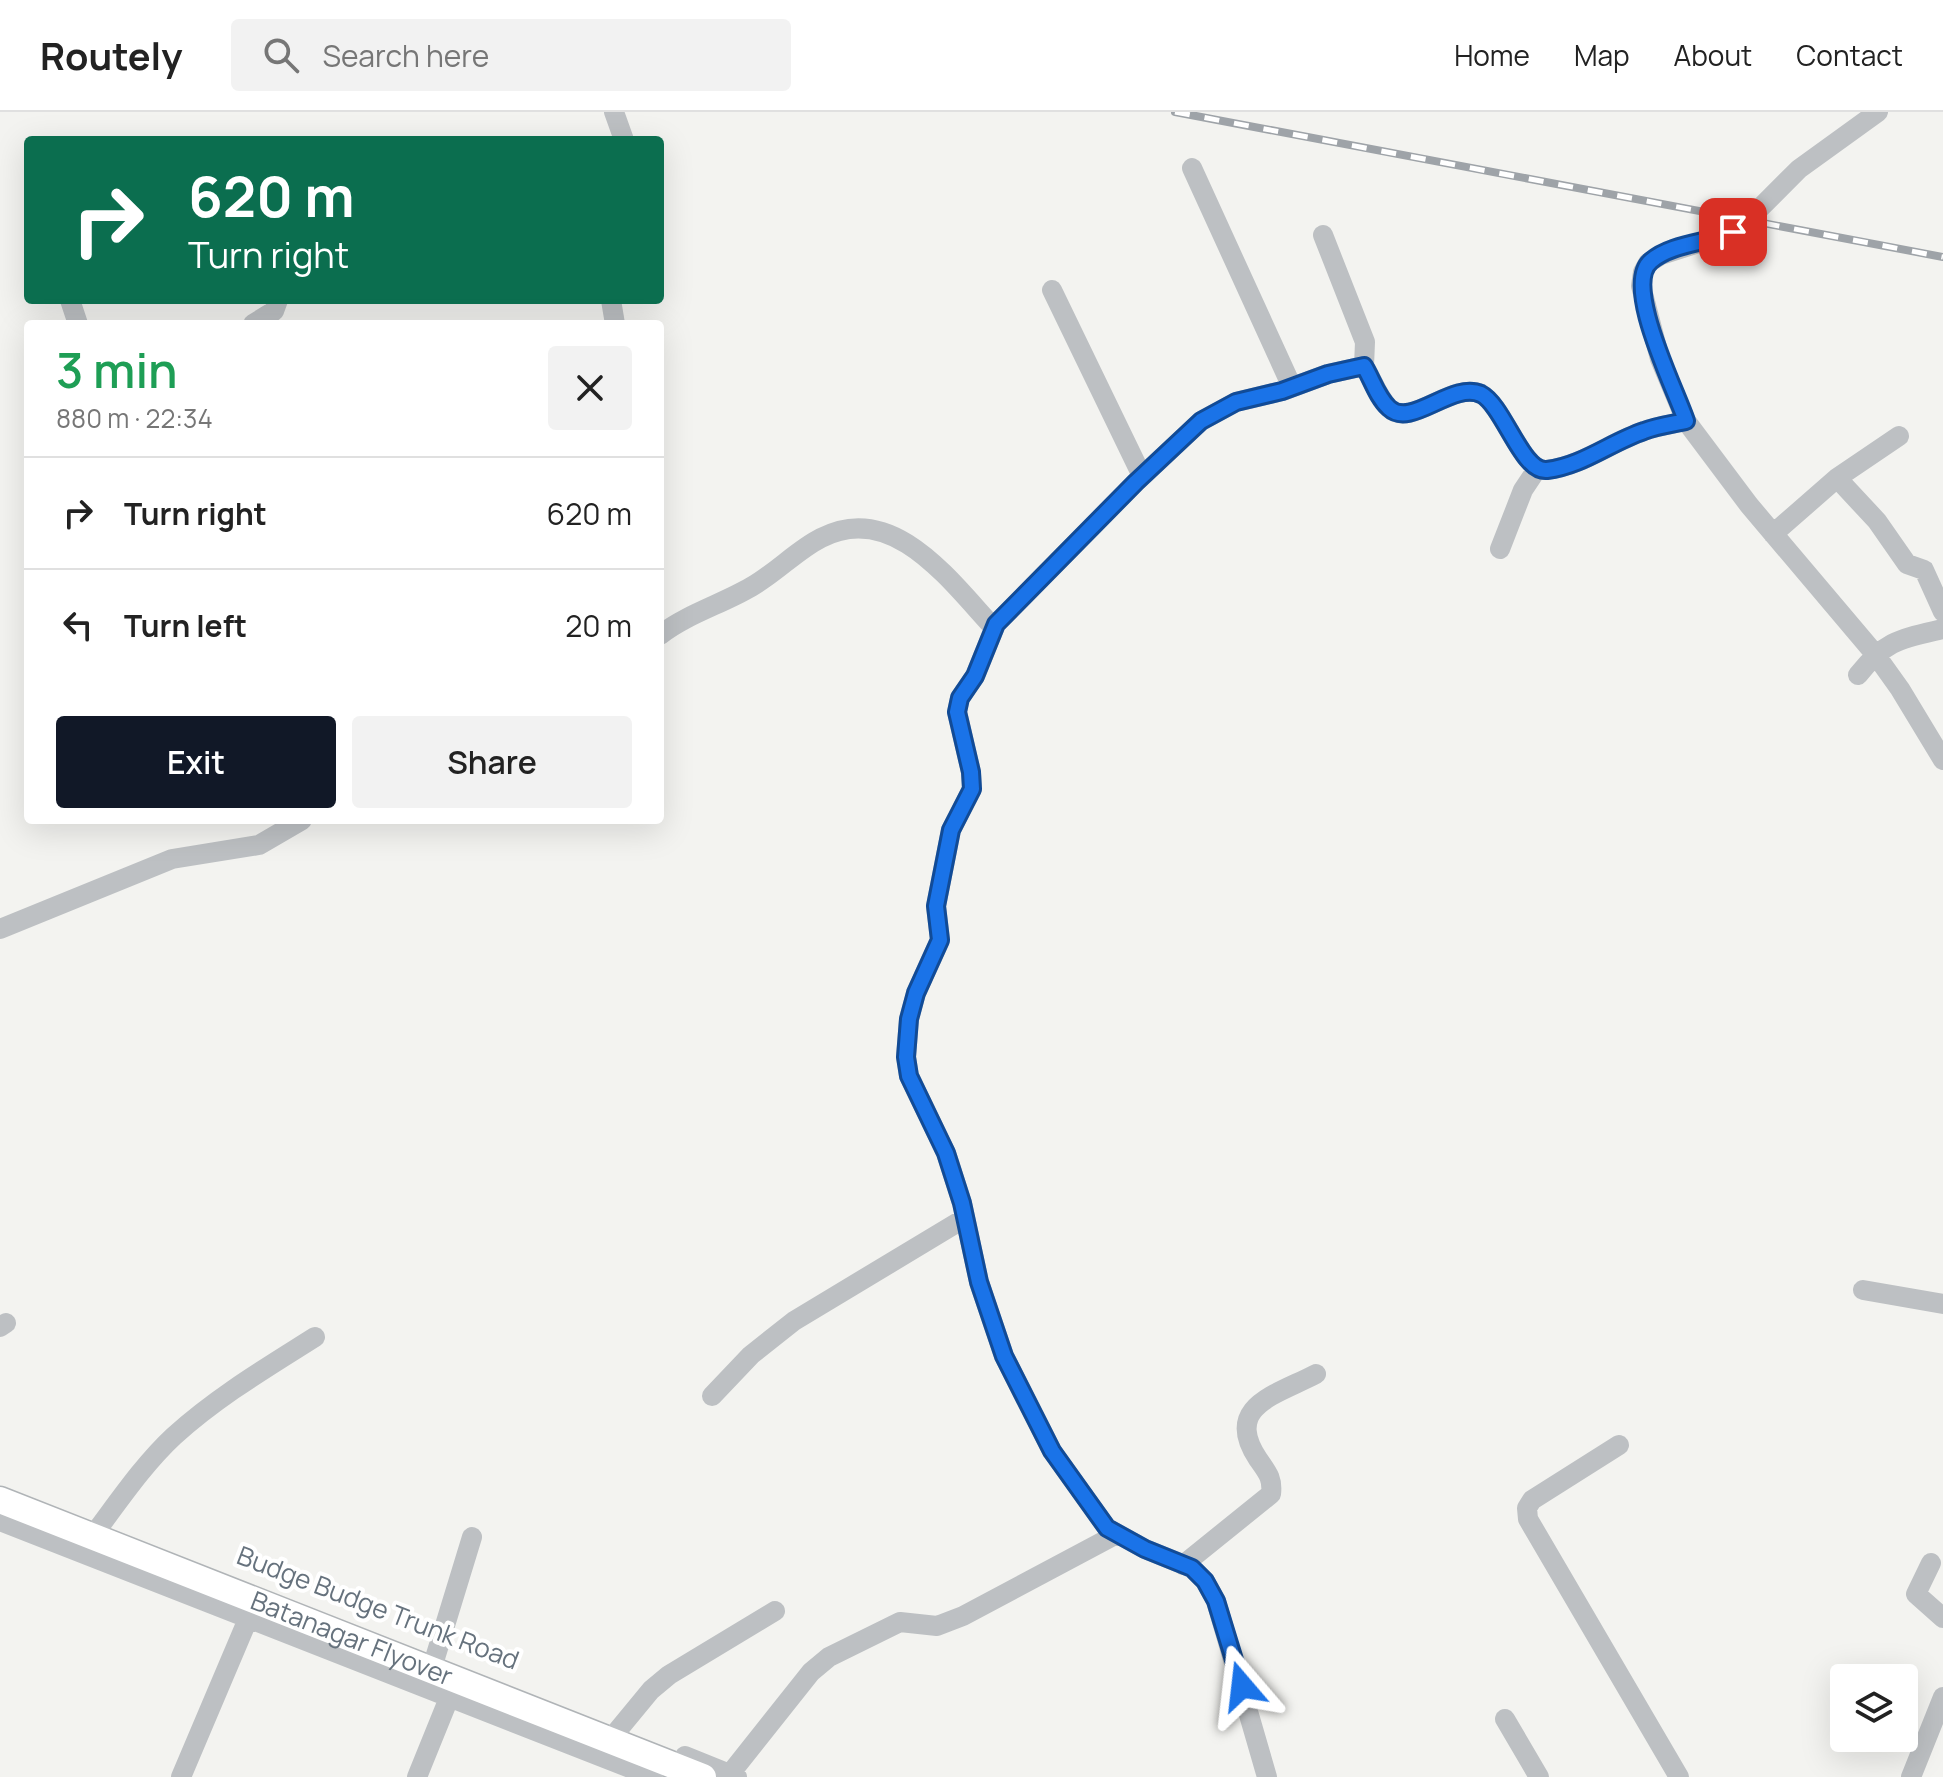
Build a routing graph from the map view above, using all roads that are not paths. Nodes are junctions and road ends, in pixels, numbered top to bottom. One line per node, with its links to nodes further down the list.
1 (614, 112): 3 (street)
2 (1878, 112): 11 (street)
3 (623, 136)
4 (1192, 168): 10 (street)
5 (1323, 235): 9 (street)
6 (1052, 290): 14 (street)
7 (277, 304): 8 (street)
8 (259, 320)
9 (1364, 366): 10 (street); 13 (street)
10 (1292, 387): 14 (street)
11 (1686, 421): 13 (street); 16 (street)
12 (1899, 436): 15 (street)
13 (1537, 469): 17 (street)
14 (1142, 476): 19 (street)
15 (1837, 478): 16 (street); 18 (street)
16 (1773, 534): 22 (street)
17 (1500, 549)
18 (1943, 612)
19 (994, 628): 21 (street); 27 (street)
20 (1943, 629): 22 (street)
21 (664, 633)
22 (1875, 654): 23 (street); 24 (street)
23 (1858, 675)
24 (1943, 760)
25 (295, 824): 26 (street)
26 (0, 929)
27 (965, 1218): 32 (street); 38 (street)
28 (1863, 1290): 29 (street)
29 (1943, 1304)
30 (315, 1337): 37 (street)
31 (1316, 1374): 41 (street)
32 (712, 1396)
33 (1619, 1445): 57 (street)
34 (0, 1486): 37 (street, Budge Budge Trunk Road)
35 (0, 1500): 54 (main road, Batanagar Flyover)
36 (0, 1521): 44 (street)
37 (100, 1526): 45 (street, Budge Budge Trunk Road)
38 (1117, 1534): 41 (street); 50 (street)
39 (472, 1537): 45 (street)
40 (1931, 1563): 43 (street)
41 (1183, 1565): 55 (street)
42 (775, 1611): 49 (street)
43 (1943, 1618)
44 (248, 1619): 47 (street); 51 (street)
45 (435, 1658): 49 (street, Budge Budge Trunk Road)
46 (1943, 1697): 58 (street)
47 (449, 1698): 52 (street); 53 (street)
48 (1505, 1719): 56 (street)
49 (618, 1730): 50 (street, Budge Budge Trunk Road)
50 (733, 1776)
51 (181, 1777)
52 (417, 1777)
53 (653, 1777)
54 (703, 1777)
55 (1267, 1777)
56 (1539, 1777)
57 (1679, 1777)
58 (1911, 1777)

